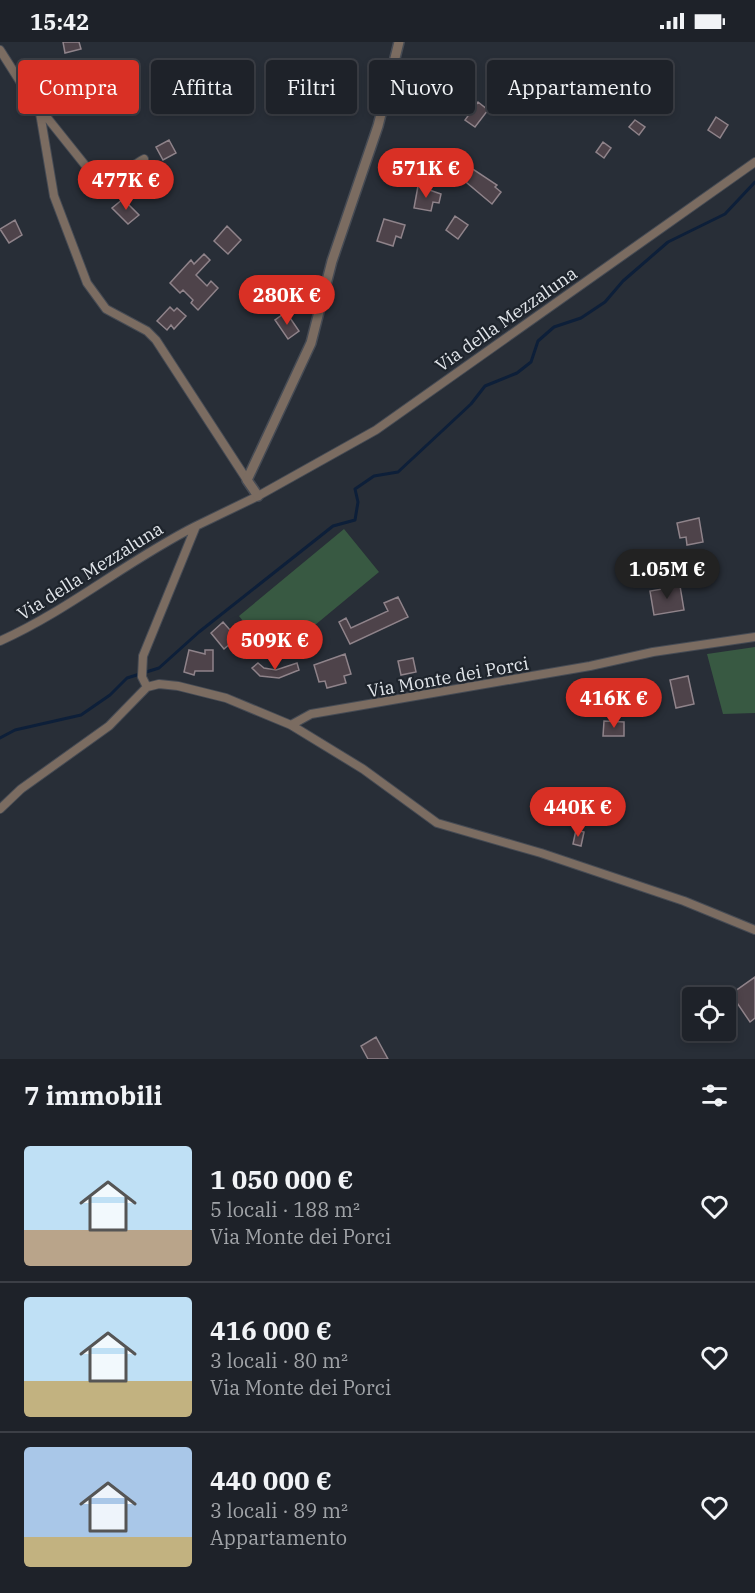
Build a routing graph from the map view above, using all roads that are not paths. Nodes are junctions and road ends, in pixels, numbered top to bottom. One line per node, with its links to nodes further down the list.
1 (399, 42): 8 (street)
2 (0, 50): 3 (street)
3 (18, 78)
4 (39, 114): 8 (street)
5 (43, 114): 6 (street)
6 (144, 159)
7 (755, 162): 9 (street, Via della Mezzaluna)
8 (247, 480): 9 (street)
9 (258, 496): 10 (street, Via della Mezzaluna)
10 (196, 526): 12 (street, Via della Mezzaluna); 13 (street, Via della Mezzaluna)
11 (755, 637): 14 (street, Via Monte dei Porci)
12 (0, 641)
13 (147, 687): 14 (street); 15 (street)
14 (291, 725): 16 (street)
15 (0, 809)
16 (755, 930)

